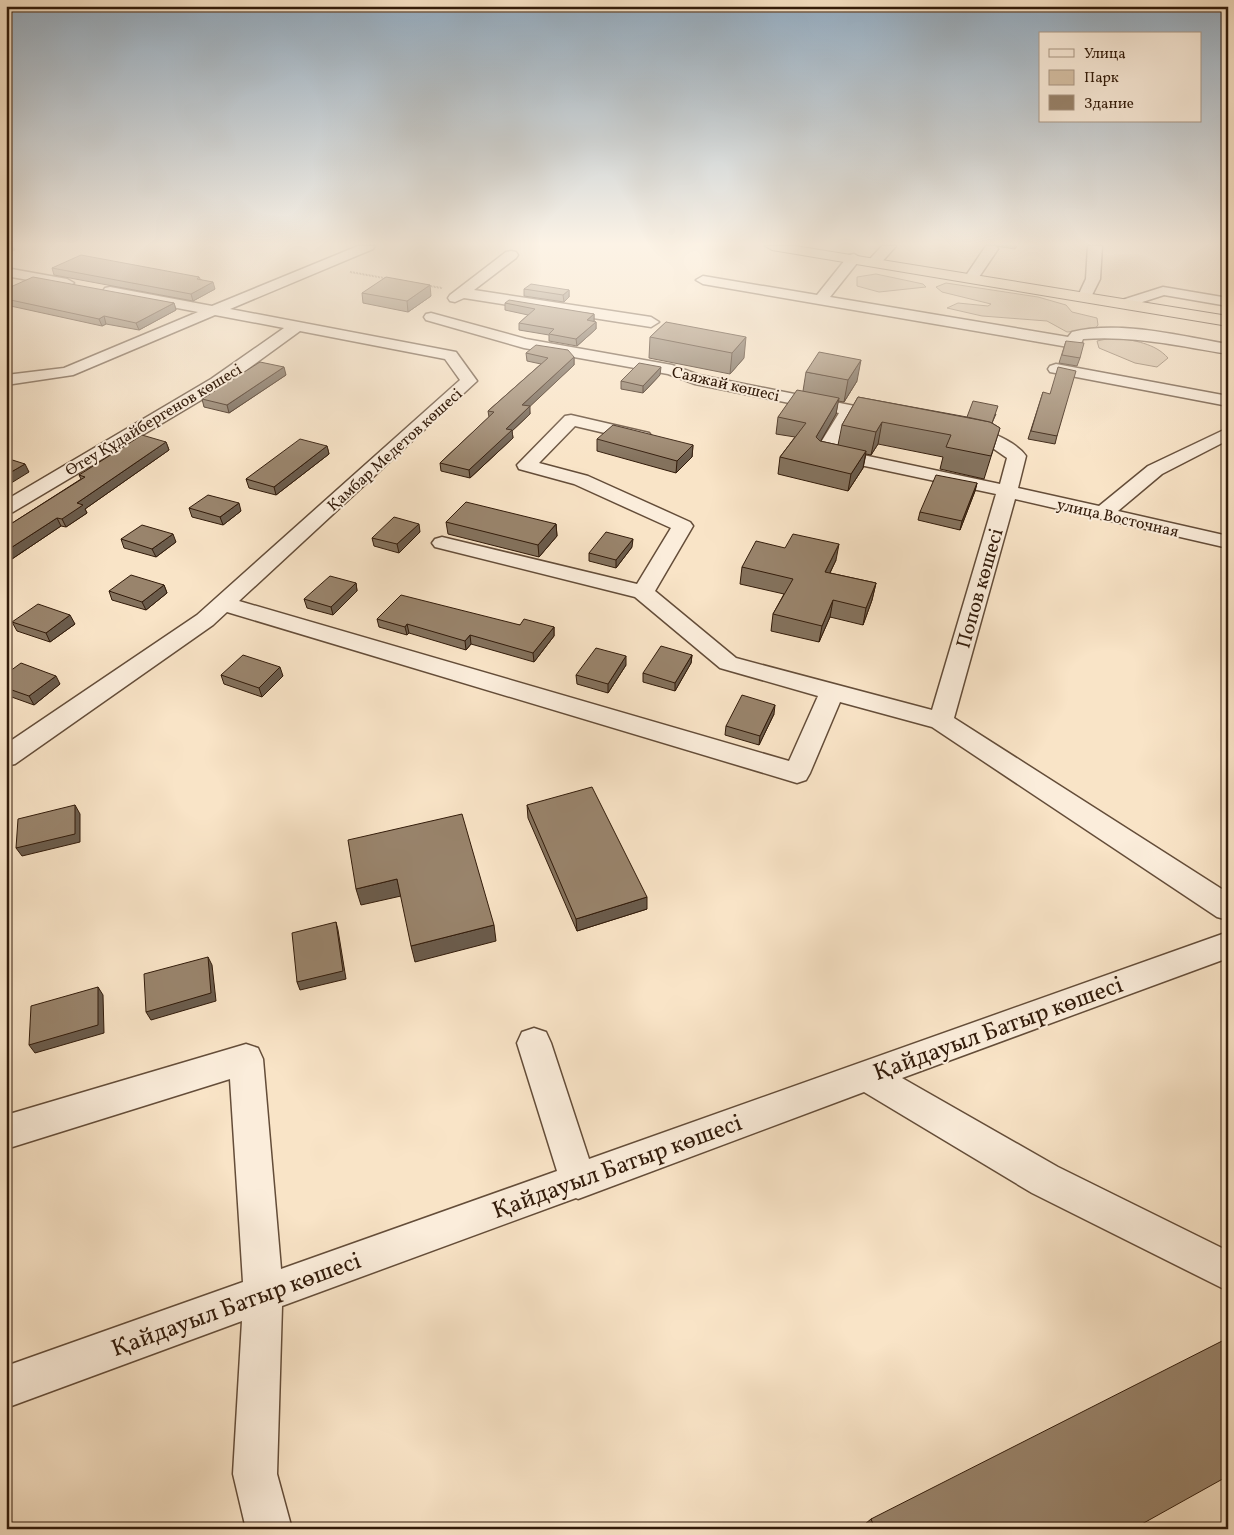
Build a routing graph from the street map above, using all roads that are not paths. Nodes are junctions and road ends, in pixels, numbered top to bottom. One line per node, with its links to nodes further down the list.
1 (197, 318): 14 (street)
2 (254, 318): 10 (street, Қамбар Медетов көшесі)
3 (433, 318): 8 (street, Саяжай көшесі)
4 (623, 318): 9 (street)
5 (924, 318): 12 (street)
6 (1209, 318): 7 (highway)
7 (1228, 321)
8 (450, 322): 11 (street); 16 (street, Саяжай көшесі)
9 (651, 322)
10 (297, 326): 11 (street, Қамбар Медетов көшесі); 22 (street, Өтеу Құдайбергенов көшесі)
11 (429, 340): 27 (street, Қамбар Медетов көшесі)
12 (1228, 349)
13 (1056, 369): 15 (street)
14 (6, 380)
15 (1228, 401)
16 (849, 410): 17 (street, Саяжай көшесі); 21 (street, улица Восточная)
17 (905, 421)
18 (943, 428): 21 (street, Попов көшесі)
19 (1228, 433): 23 (street)
20 (662, 441): 26 (street)
21 (1007, 491): 23 (street, улица Восточная); 29 (street, Попов көшесі)
22 (6, 508)
23 (1103, 513): 24 (street, улица Восточная)
24 (1228, 542)
25 (442, 543): 26 (street)
26 (643, 592): 28 (street)
27 (223, 604): 28 (street); 30 (street, Қамбар Медетов көшесі)
28 (832, 691): 29 (street)
29 (941, 720): 31 (street)
30 (6, 757)
31 (1228, 908)
32 (1228, 945): 34 (street, Қайдауыл Батыр көшесі)
33 (534, 1043): 36 (street)
34 (867, 1076): 36 (street, Қайдауыл Батыр көшесі); 37 (street)
35 (6, 1132): 38 (street)
36 (578, 1181): 38 (street, Қайдауыл Батыр көшесі)
37 (1228, 1272)
38 (263, 1294): 39 (street, Қайдауыл Батыр көшесі); 40 (street)
39 (6, 1387)
40 (269, 1529)

